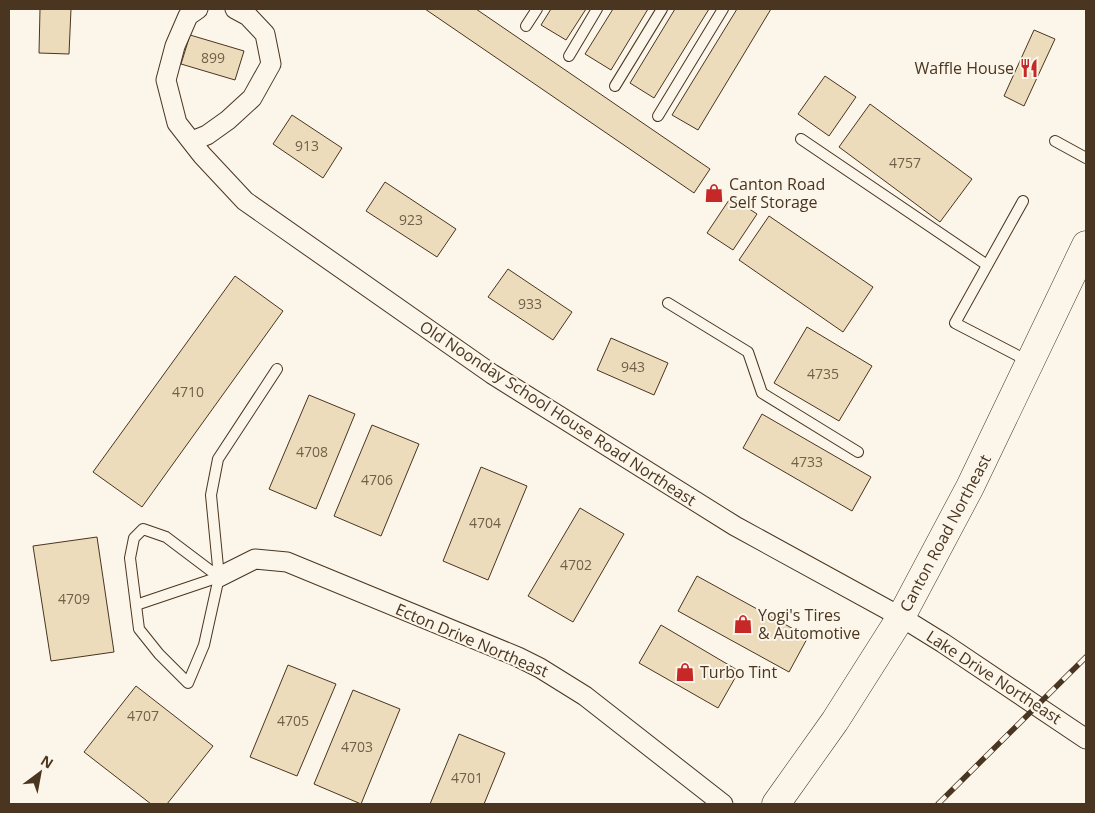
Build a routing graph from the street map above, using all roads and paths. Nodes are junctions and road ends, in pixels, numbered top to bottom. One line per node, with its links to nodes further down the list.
1 (198, 9): 12 (street, Old Noonday School House Road Northeast)
2 (235, 9): 12 (street)
3 (537, 9): 7 (lane)
4 (597, 9): 8 (lane)
5 (662, 9): 9 (lane)
6 (723, 9): 10 (lane)
7 (526, 26)
8 (568, 56)
9 (615, 86)
10 (658, 116)
11 (801, 139): 17 (lane)
12 (192, 141): 24 (street, Old Noonday School House Road Northeast)
13 (1055, 141): 14 (lane)
14 (1086, 158)
15 (1023, 201): 17 (lane)
16 (1086, 245): 19 (main road, Canton Road Northeast)
17 (987, 265): 19 (lane)
18 (668, 303): 21 (lane)
19 (1031, 362): 24 (main road, Canton Road Northeast)
20 (277, 369): 22 (lane)
21 (858, 452)
22 (219, 577): 23 (lane); 23 (lane); 23 (lane); 26 (street, Ecton Drive Northeast)
23 (136, 605)
24 (901, 617): 25 (street, Lake Drive Northeast); 27 (main road, Canton Road Northeast)
25 (1085, 734)
26 (723, 804)
27 (776, 804)

